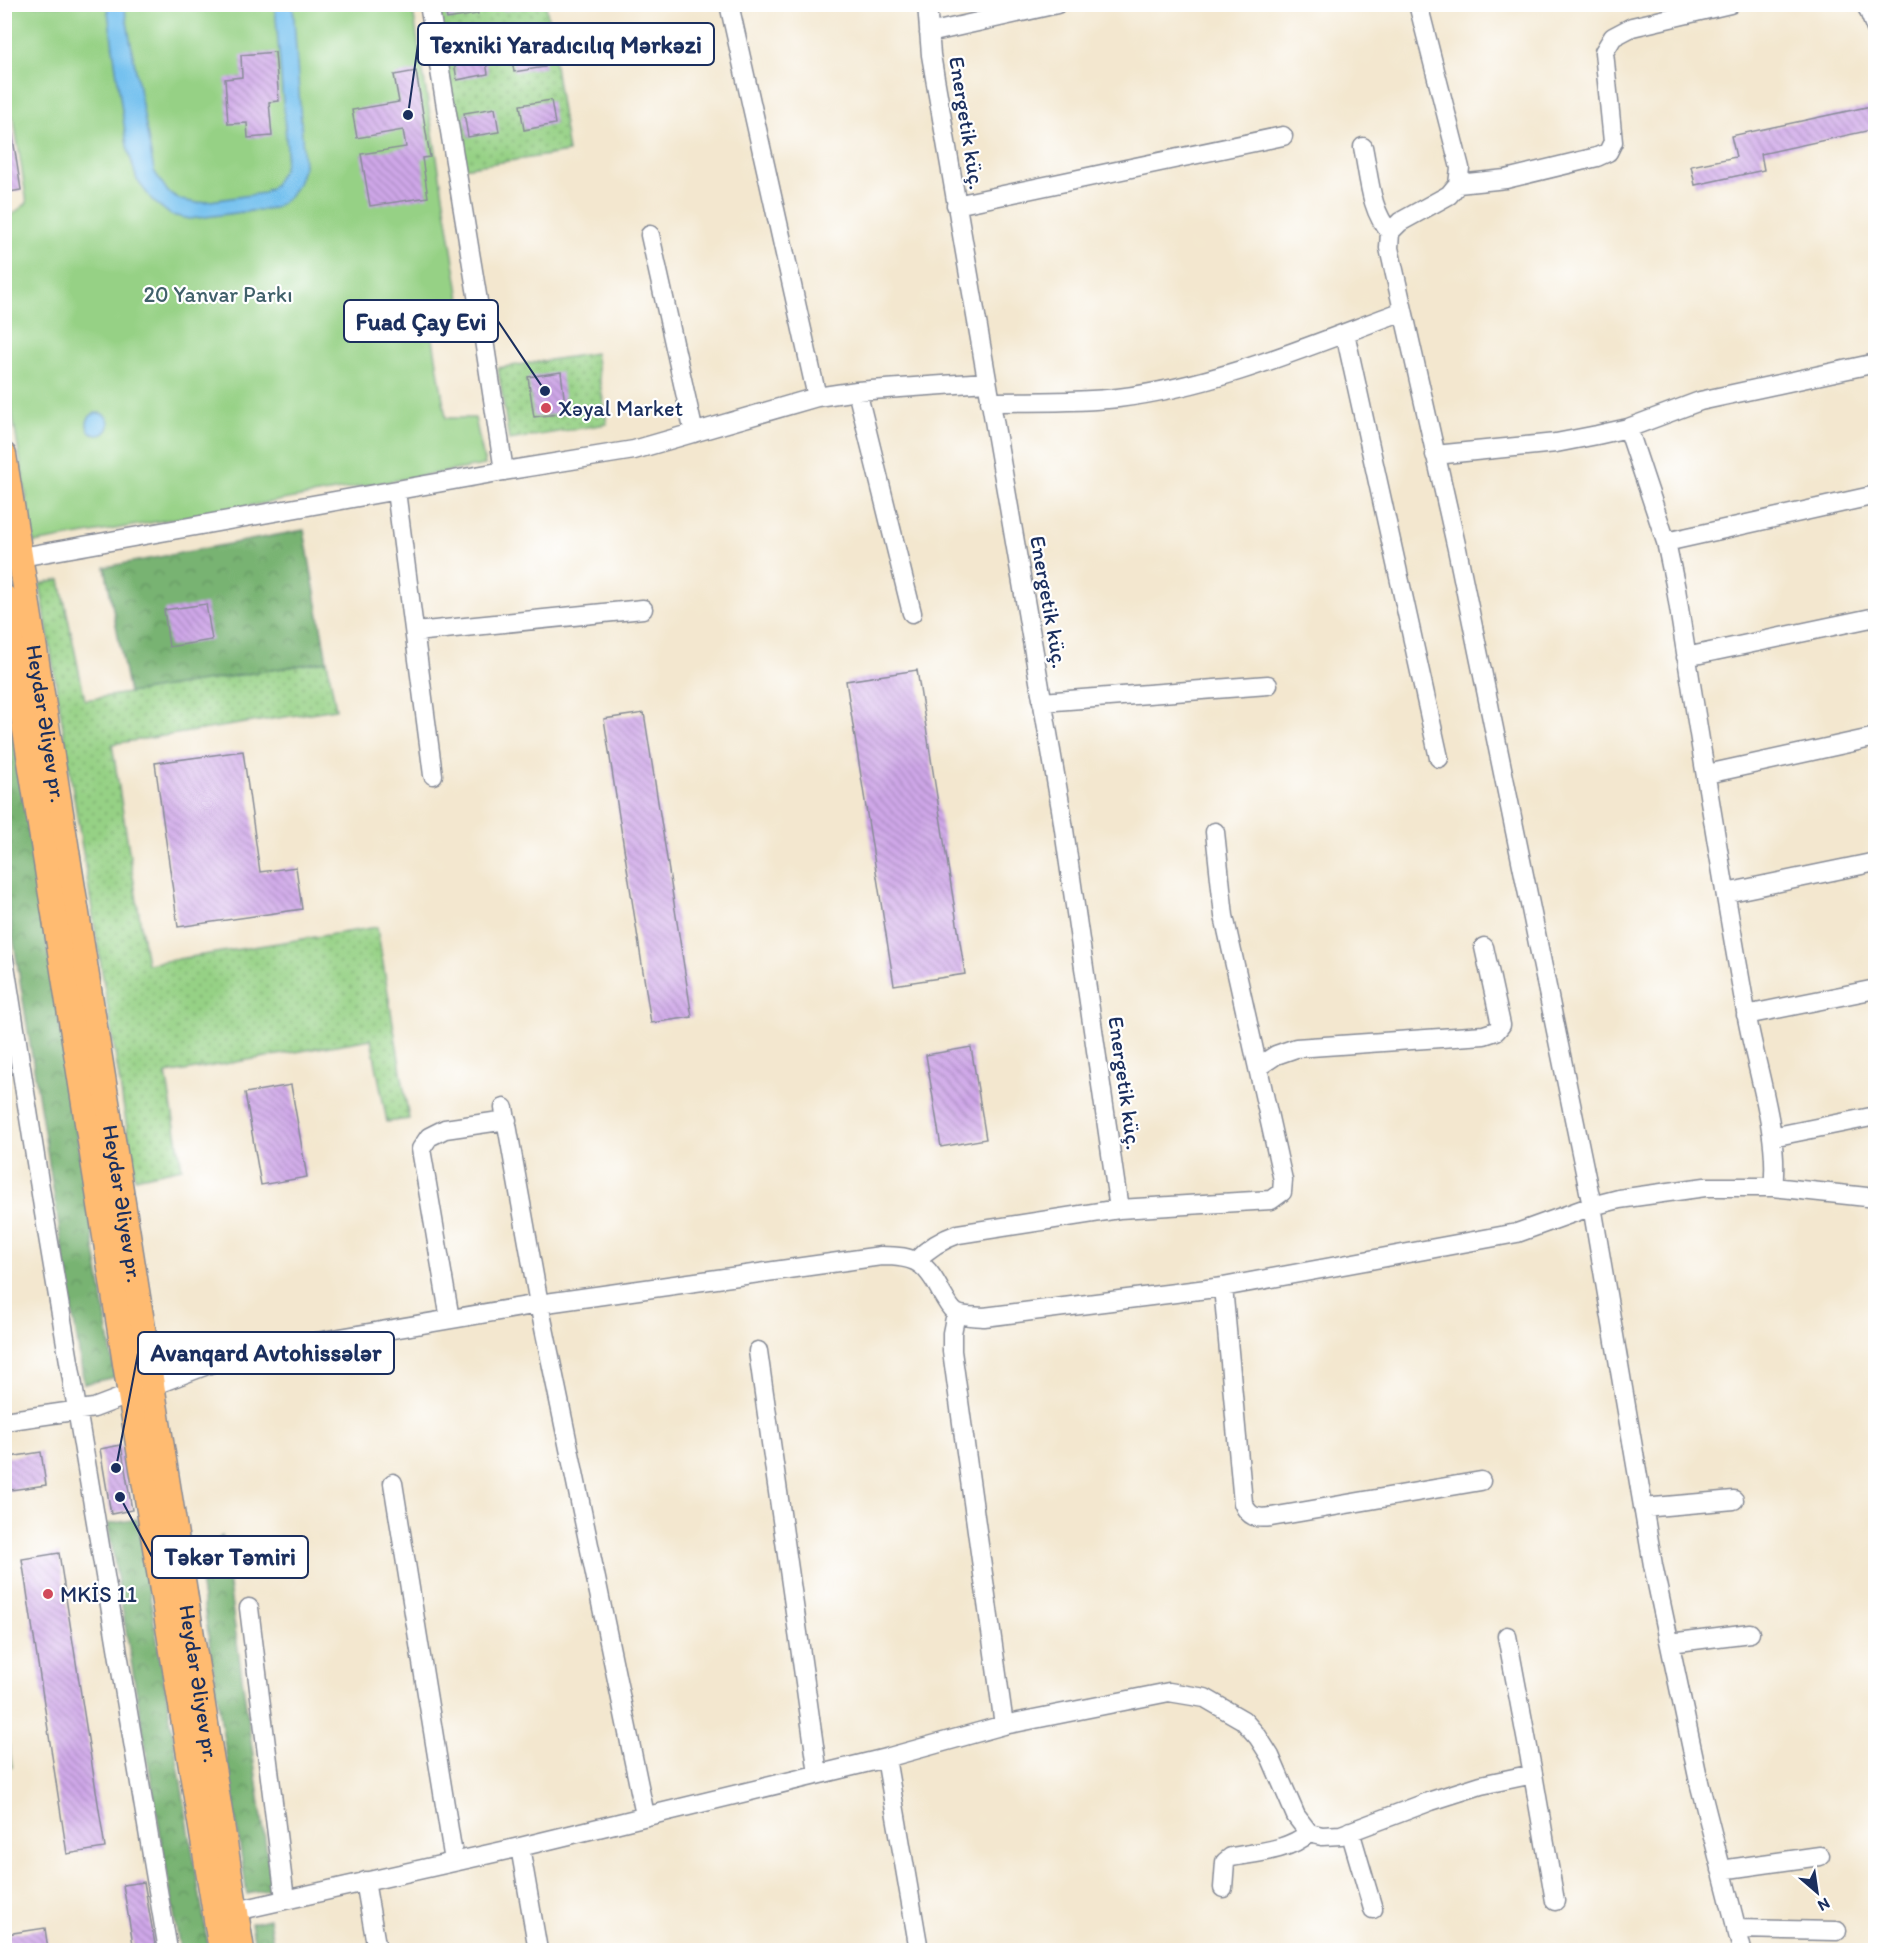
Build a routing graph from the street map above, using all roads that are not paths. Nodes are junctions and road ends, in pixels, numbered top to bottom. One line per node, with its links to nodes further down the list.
1 (429, 4): 27 (street)
2 (729, 4): 21 (street)
3 (927, 4): 9 (street, Energetik küç.)
4 (1058, 4): 9 (street)
5 (1418, 4): 12 (street)
6 (1730, 4): 12 (street)
7 (1866, 4): 8 (street)
8 (1875, 29)
9 (929, 33): 13 (street, Energetik küç.)
10 (1283, 136): 13 (street)
11 (1363, 147): 14 (street)
12 (1458, 184): 14 (street)
13 (956, 205): 19 (street, Energetik küç.)
14 (1390, 232): 16 (street)
15 (650, 234): 24 (street)
16 (1403, 311): 17 (street); 26 (street)
17 (1345, 333): 22 (street); 41 (street)
18 (1875, 363): 23 (street)
19 (986, 382): 20 (street); 22 (street, Energetik küç.)
20 (857, 392): 21 (street); 34 (street)
21 (817, 397): 24 (street)
22 (990, 402): 39 (street, Energetik küç.)
23 (1628, 428): 26 (street); 30 (street)
24 (694, 433): 27 (street)
25 (4, 455): 31 (main road, Heydər Əliyev pr.)
26 (1435, 455): 56 (street)
27 (504, 471): 28 (street)
28 (396, 491): 31 (street); 36 (street)
29 (1875, 495): 30 (street)
30 (1666, 542): 37 (street)
31 (21, 558): 64 (main road, Heydər Əliyev pr.)
32 (4, 597): 65 (main road, Heydər Əliyev pr.)
33 (643, 609): 36 (street)
34 (912, 613)
35 (1875, 617): 37 (street)
36 (415, 632): 43 (street)
37 (1686, 657): 42 (street)
38 (1268, 685): 39 (street)
39 (1042, 702): 57 (street, Energetik küç.)
40 (1875, 737): 42 (street)
41 (1439, 758)
42 (1707, 774): 46 (street)
43 (433, 775)
44 (1215, 832): 51 (street)
45 (1875, 862): 46 (street)
46 (1726, 893): 50 (street)
47 (1484, 947): 51 (street)
48 (4, 959): 66 (street)
49 (1875, 989): 50 (street)
50 (1746, 1015): 53 (street)
51 (1258, 1067): 57 (street)
52 (1875, 1116): 53 (street)
53 (1772, 1137): 54 (street)
54 (1773, 1186): 55 (street); 56 (street)
55 (1875, 1198)
56 (1592, 1206): 59 (street); 71 (street)
57 (1119, 1209): 58 (street)
58 (917, 1260): 60 (street); 61 (street)
59 (1223, 1287): 61 (street); 68 (street)
60 (539, 1304): 62 (street); 62 (street); 80 (street)
61 (956, 1313): 76 (street)
62 (450, 1319): 64 (street)
63 (758, 1351): 78 (street)
64 (153, 1386): 65 (street); 92 (main road, Heydər Əliyev pr.)
65 (130, 1395): 66 (street); 96 (main road, Heydər Əliyev pr.)
66 (77, 1411): 67 (street); 95 (street)
67 (4, 1422)
68 (1481, 1481)
69 (393, 1483): 85 (street)
70 (1734, 1500): 71 (street)
71 (1643, 1508): 75 (street)
72 (249, 1608): 89 (street)
73 (1749, 1633): 75 (street)
74 (1507, 1636): 79 (street)
75 (1670, 1643): 86 (street)
76 (1004, 1725): 77 (street); 82 (street)
77 (886, 1758): 78 (street); 100 (street)
78 (818, 1774): 80 (street)
79 (1533, 1774): 81 (street); 90 (street)
80 (645, 1815): 83 (street)
81 (1350, 1831): 82 (street); 91 (street)
82 (1309, 1833): 88 (street)
83 (520, 1846): 85 (street); 99 (street)
84 (1820, 1856): 86 (street)
85 (454, 1861): 87 (street)
86 (1721, 1870): 93 (street)
87 (365, 1881): 89 (street); 98 (street)
88 (1223, 1888)
89 (285, 1899): 92 (street)
90 (1555, 1901)
91 (1372, 1909)
92 (236, 1911): 97 (main road, Heydər Əliyev pr.)
93 (1736, 1929): 94 (street); 101 (street)
94 (1837, 1931)
95 (168, 1950)
96 (221, 1950)
97 (242, 1950)
98 (377, 1950)
99 (538, 1950)
100 (919, 1950)
101 (1742, 1950)

